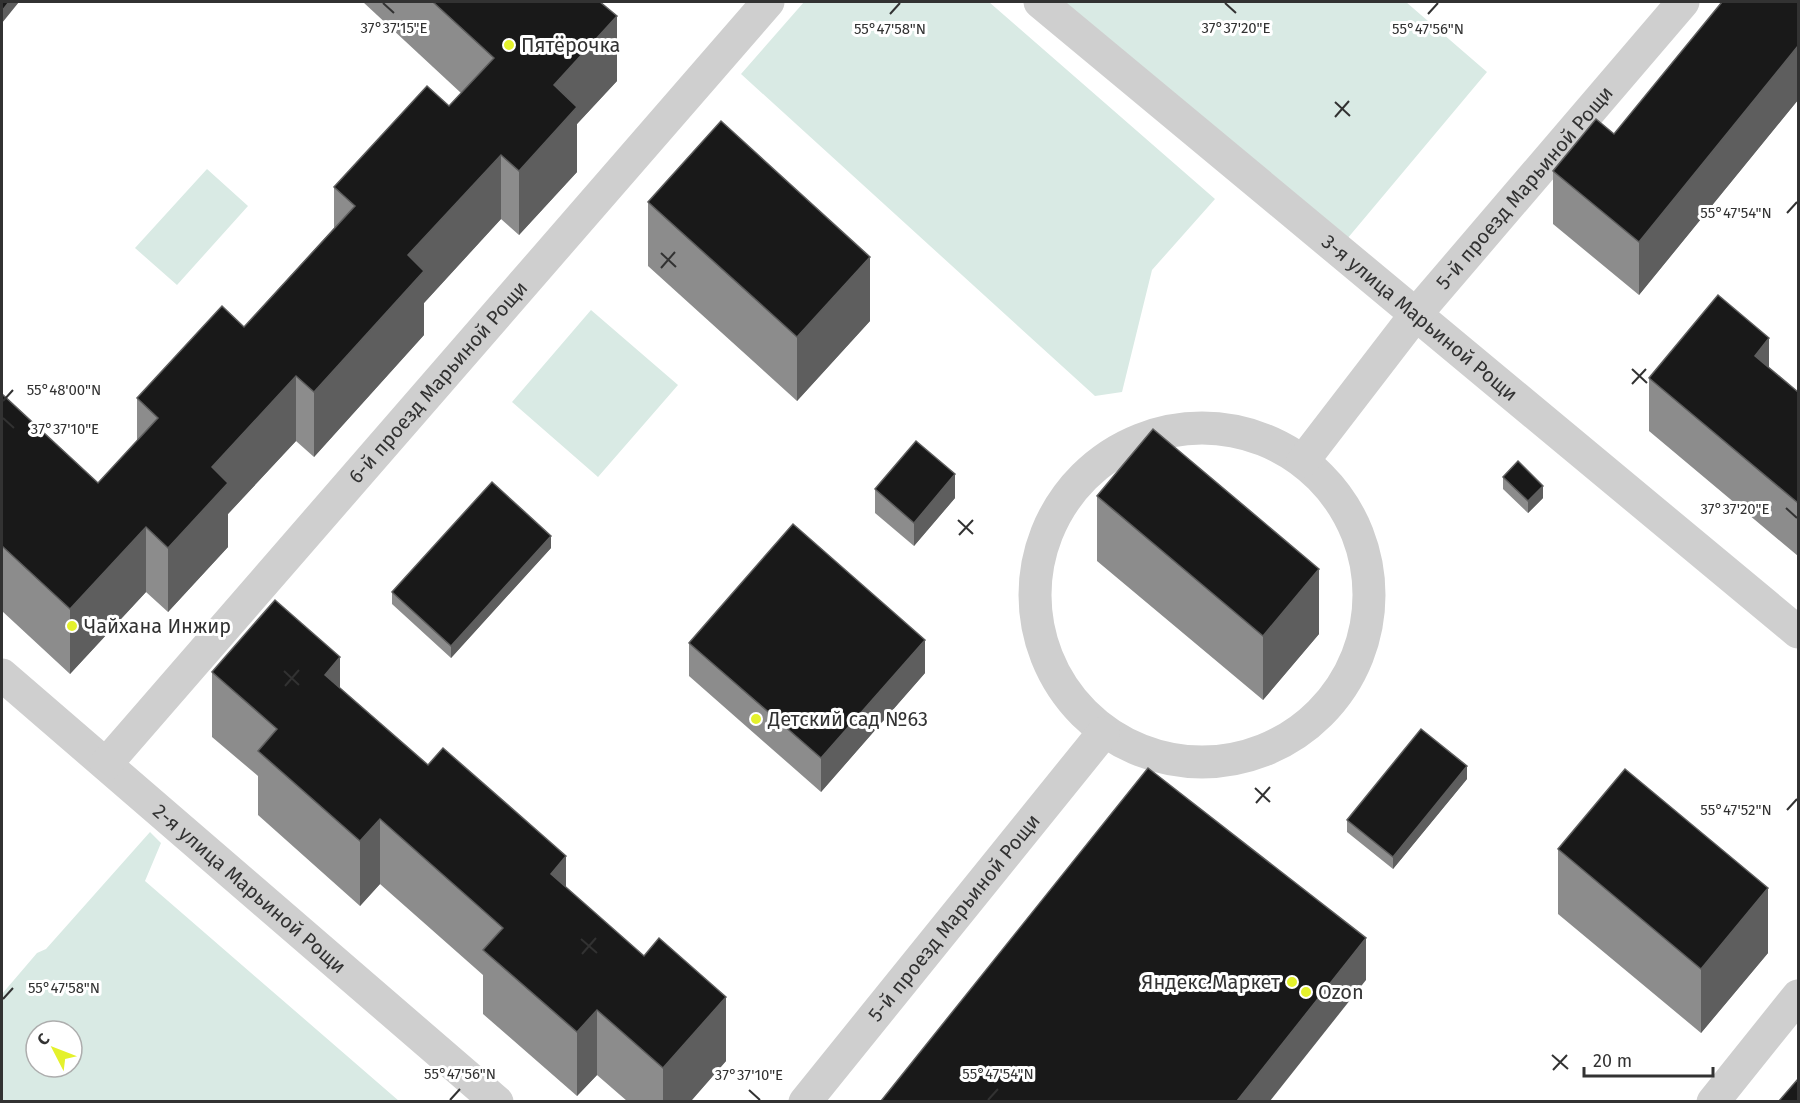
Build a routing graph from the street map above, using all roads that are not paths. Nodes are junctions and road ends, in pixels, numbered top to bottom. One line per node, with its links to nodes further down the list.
1 (768, 2): 9 (street, 6-й проезд Марьиной Рощи)
2 (1040, 2): 4 (street, 3-я улица Марьиной Рощи)
3 (1683, 2): 4 (street, 5-й проезд Марьиной Рощи)
4 (1416, 314): 5 (street, 5-й проезд Марьиной Рощи); 6 (street, 3-я улица Марьиной Рощи)
5 (1303, 461): 8 (street); 8 (street)
6 (1798, 633)
7 (2, 675): 9 (street, 2-я улица Марьиной Рощи)
8 (1103, 733): 12 (street, 5-й проезд Марьиной Рощи)
9 (106, 764): 11 (street, 2-я улица Марьиной Рощи)
10 (1798, 996): 13 (street)
11 (497, 1101)
12 (804, 1101)
13 (1713, 1101)

